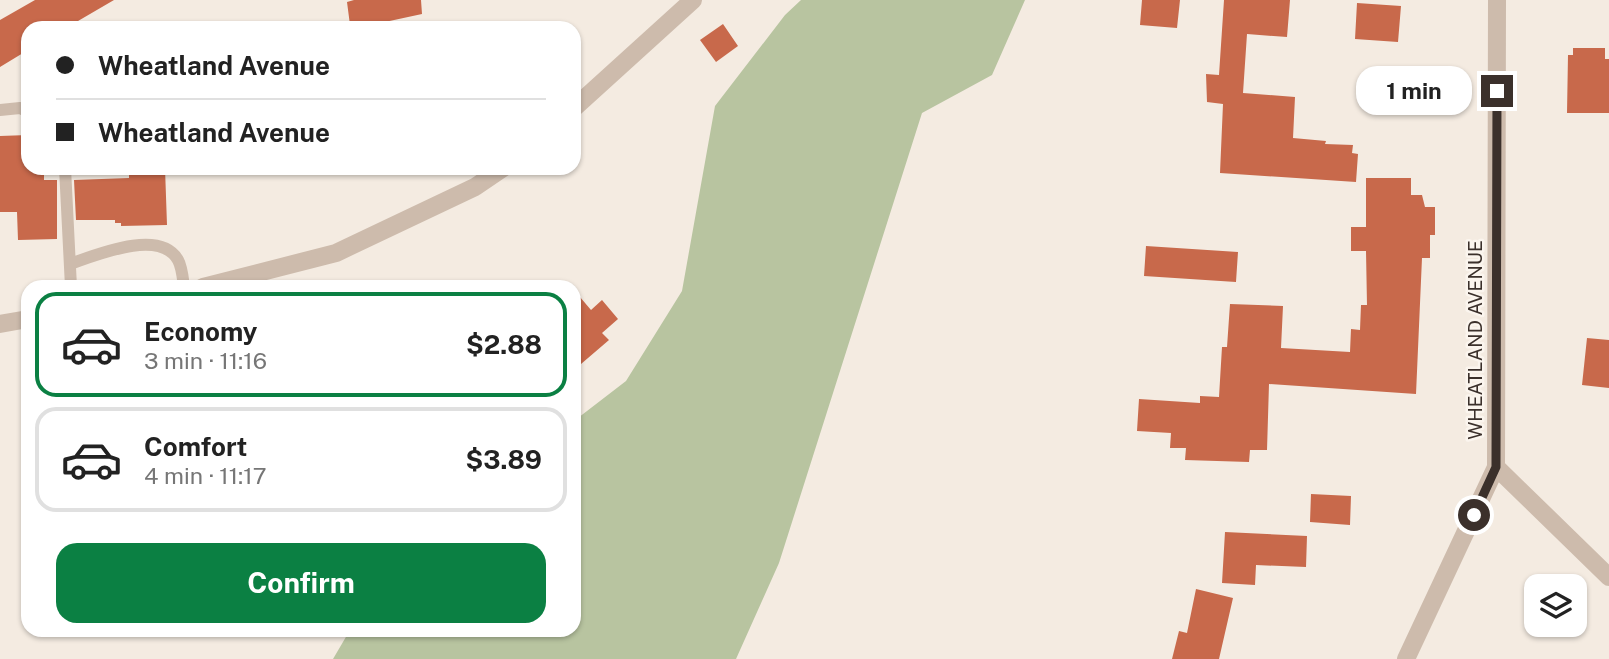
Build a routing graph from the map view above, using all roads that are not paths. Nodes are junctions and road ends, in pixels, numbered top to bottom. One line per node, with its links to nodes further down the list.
1 (693, 0): 3 (street)
2 (1497, 0): 14 (street, WHEATLAND AVENUE)
3 (581, 102)
4 (21, 108): 5 (lane)
5 (0, 110)
6 (65, 175): 8 (lane)
7 (493, 175): 11 (street)
8 (70, 264): 9 (lane); 10 (lane)
9 (71, 280)
10 (183, 280)
11 (230, 280)
12 (21, 320): 13 (street)
13 (0, 324)
14 (1496, 467): 15 (street); 16 (street, WHEATLAND AVENUE)
15 (1609, 577)
16 (1406, 659)

